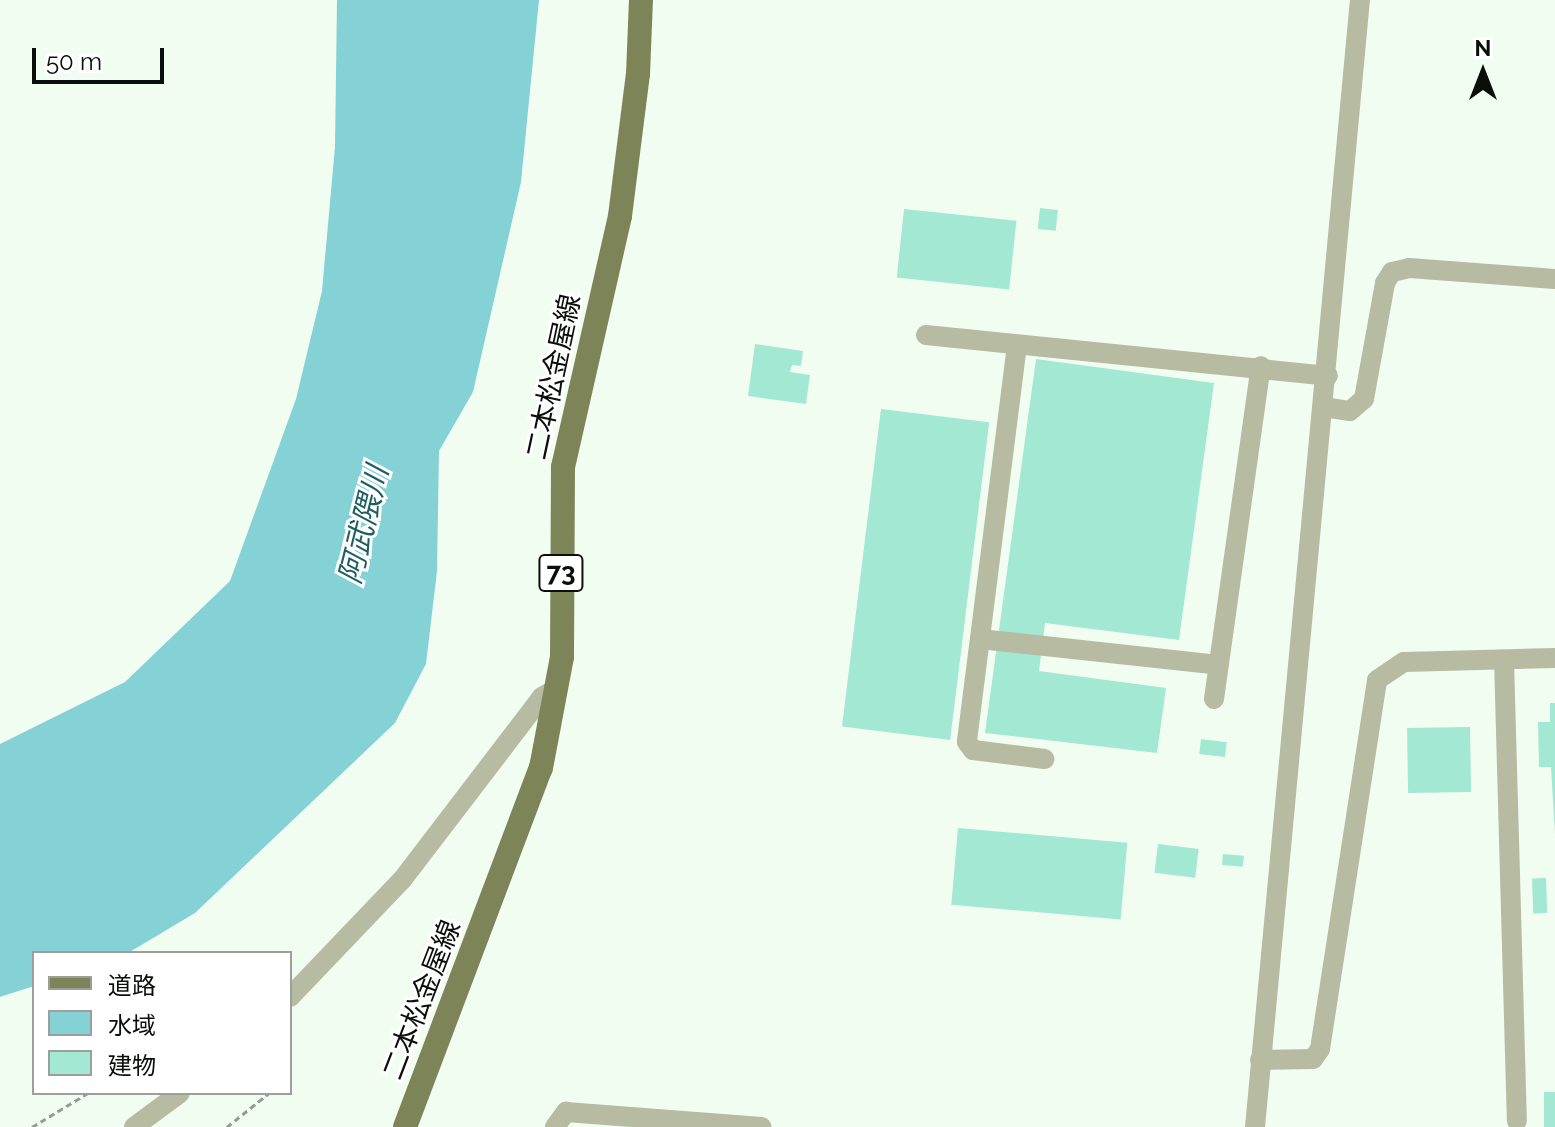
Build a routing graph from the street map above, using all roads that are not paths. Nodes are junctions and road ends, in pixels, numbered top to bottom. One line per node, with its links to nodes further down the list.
1 (641, 0): 13 (main road, 二本松金屋線 / 73)
2 (1360, 0): 7 (street)
3 (1555, 279): 8 (street)
4 (926, 335): 5 (street)
5 (1017, 345): 6 (street); 9 (street)
6 (1261, 366): 7 (street); 12 (street)
7 (1328, 376): 8 (street)
8 (1324, 407): 17 (street)
9 (980, 639): 12 (street); 15 (street)
10 (1555, 658): 11 (street)
11 (1504, 660): 17 (street); 19 (street)
12 (1219, 665): 14 (street)
13 (556, 689): 16 (street); 22 (main road, 二本松金屋線 / 73)
14 (1214, 699)
15 (1044, 759)
16 (292, 995)
17 (1260, 1060): 25 (street)
18 (177, 1095): 21 (street)
19 (1517, 1121)
20 (728, 1126): 23 (street); 24 (street)
21 (134, 1127)
22 (405, 1127)
23 (555, 1127)
24 (761, 1127)
25 (1255, 1127)

